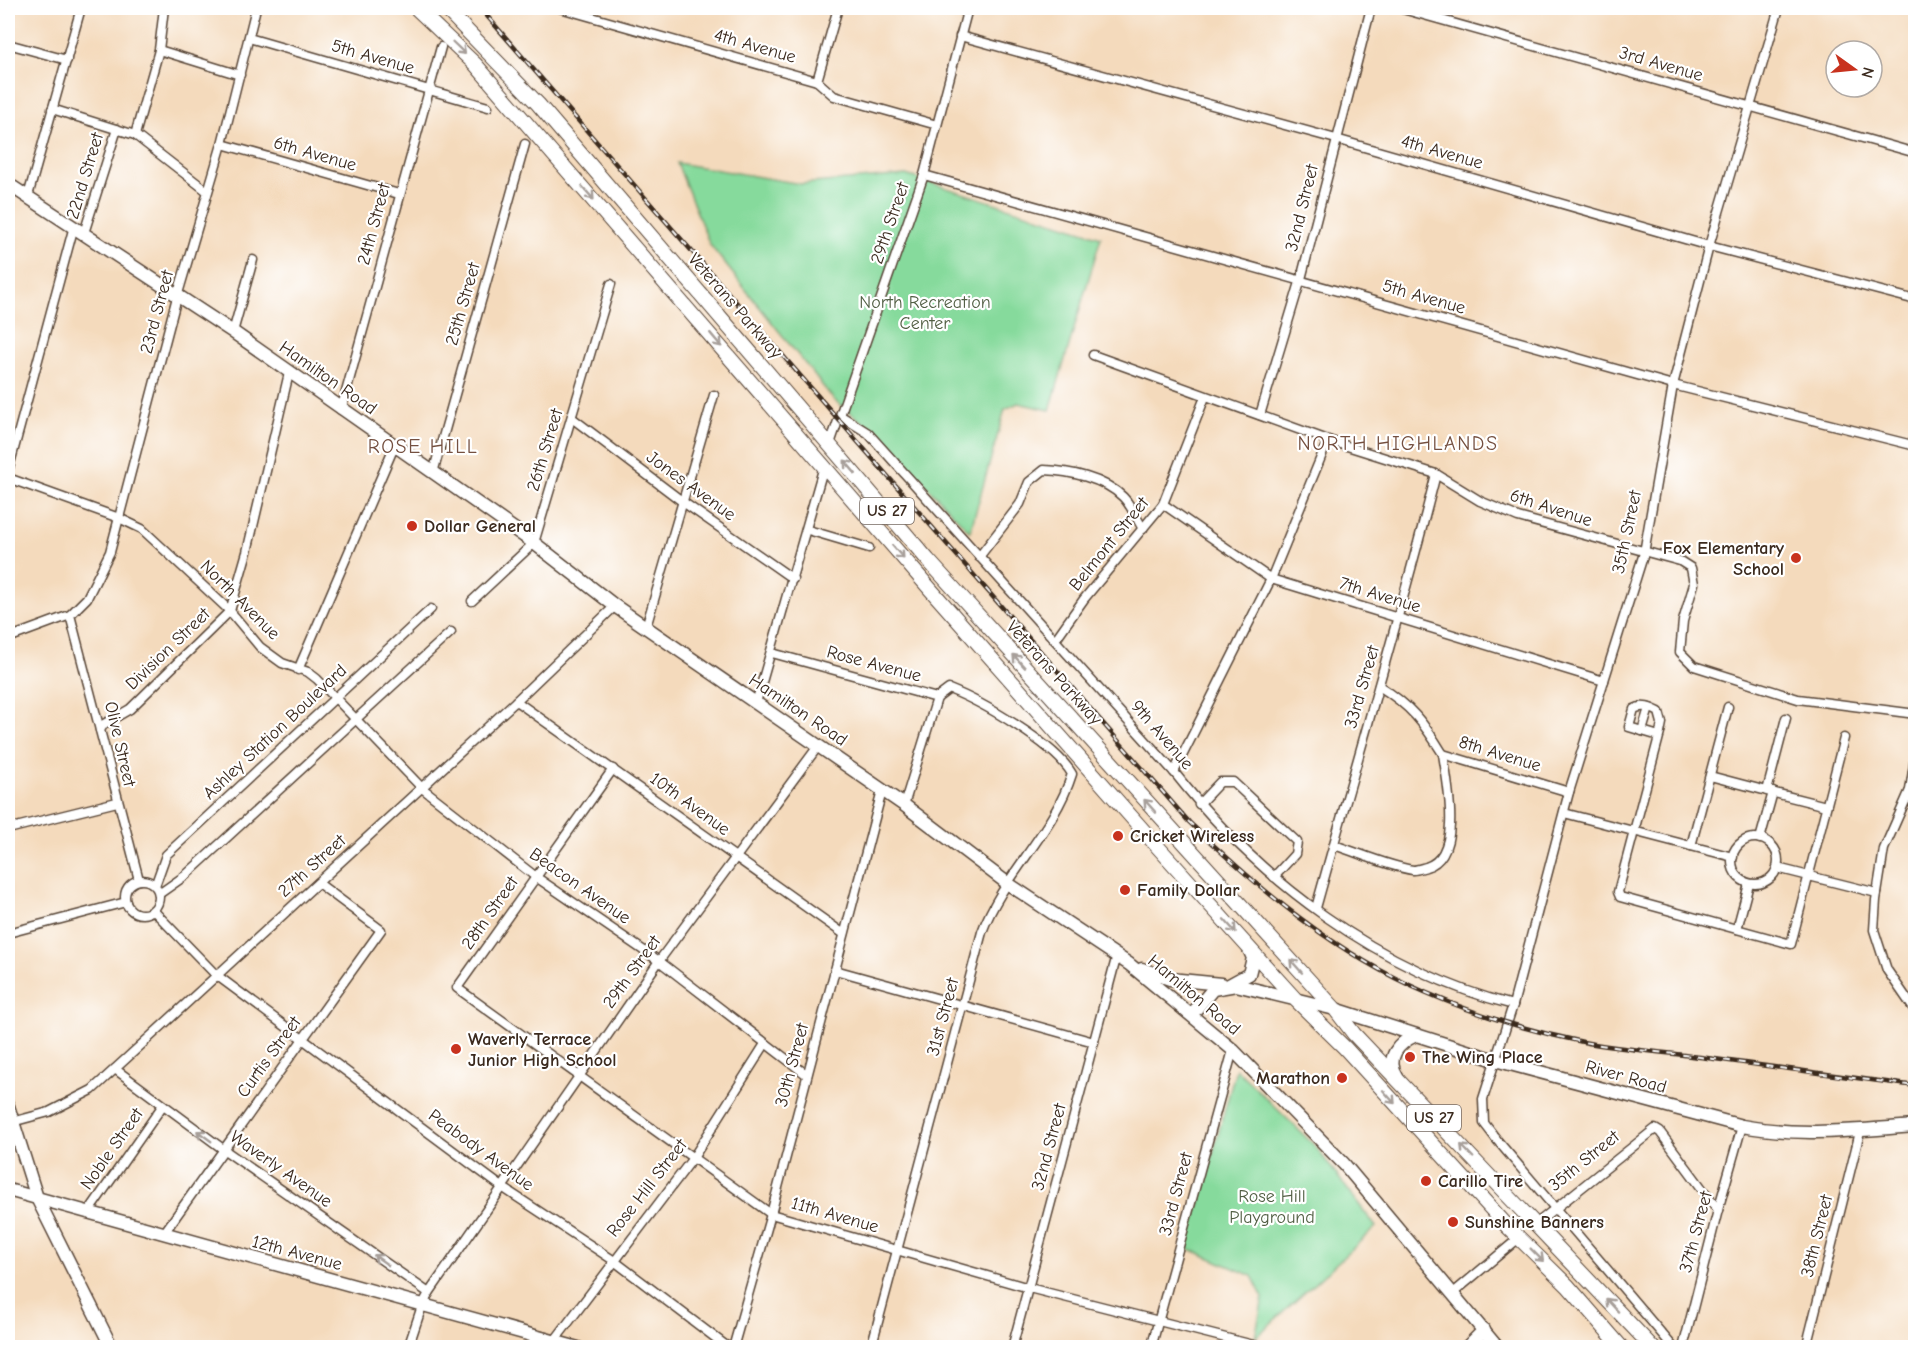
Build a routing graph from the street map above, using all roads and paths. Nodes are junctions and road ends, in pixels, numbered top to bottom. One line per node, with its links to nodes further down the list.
1 (81, 8): 17 (street)
2 (164, 8): 16 (street)
3 (256, 8): 13 (street, 23rd Street)
4 (416, 8): 57 (main road, Veterans Parkway / US 27, one-way to 57)
5 (445, 8): 54 (main road, Veterans Parkway / US 27)
6 (560, 8): 19 (street, 4th Avenue)
7 (838, 8): 19 (street)
8 (968, 8): 12 (street, 29th Street)
9 (1371, 8): 27 (street, 32nd Street)
10 (1399, 8): 21 (street, 3rd Avenue)
11 (1779, 8): 21 (street, 35th Street)
12 (960, 36): 24 (street, 29th Street); 27 (street, 4th Avenue)
13 (249, 38): 18 (street, 23rd Street); 20 (street, 5th Avenue)
14 (8, 44): 17 (street)
15 (441, 47): 20 (street, 24th Street)
16 (159, 50): 18 (street); 26 (street)
17 (67, 60): 23 (street)
18 (240, 75): 28 (street, 23rd Street)
19 (817, 81): 24 (street, 4th Avenue)
20 (429, 90): 22 (street, 5th Avenue); 34 (street, 24th Street)
21 (1748, 106): 30 (street, 3rd Avenue); 37 (street, 35th Street)
22 (488, 107)
23 (52, 109): 25 (street); 35 (street)
24 (937, 125): 31 (street, 29th Street)
25 (117, 129): 26 (street); 36 (street, 22nd Street)
26 (135, 135): 33 (street)
27 (1336, 139): 37 (street, 4th Avenue); 39 (street, 32nd Street)
28 (222, 144): 33 (street, 23rd Street); 34 (street, 6th Avenue)
29 (525, 144): 59 (street, 25th Street)
30 (1916, 153)
31 (924, 175): 39 (street, 5th Avenue); 51 (street, 29th Street)
32 (8, 184): 35 (street, Hamilton Road)
33 (207, 191): 41 (street, 23rd Street)
34 (399, 194): 49 (street, 24th Street)
35 (28, 196): 36 (street, Hamilton Road)
36 (79, 229): 41 (street, Hamilton Road); 58 (street, 22nd Street)
37 (1709, 246): 42 (street, 4th Avenue); 46 (street, 35th Street)
38 (253, 260): 43 (street)
39 (1301, 279): 46 (street, 5th Avenue); 50 (street, 32nd Street)
40 (611, 284): 52 (street, 26th Street)
41 (177, 297): 43 (street, Hamilton Road); 64 (street, 23rd Street)
42 (1916, 300)
43 (233, 333): 45 (street, Hamilton Road)
44 (1093, 355): 48 (street, 6th Avenue)
45 (289, 373): 49 (street, Hamilton Road); 76 (street)
46 (1673, 385): 55 (street, 5th Avenue); 69 (street, 35th Street)
47 (714, 395): 62 (street)
48 (1205, 397): 50 (street, 6th Avenue); 63 (street, Belmont Street)
49 (340, 410): 56 (street, Hamilton Road)
50 (1260, 415): 53 (street, 6th Avenue)
51 (841, 416): 54 (street, 29th Street); 70 (street, 9th Avenue)
52 (572, 418): 62 (street, Jones Avenue); 67 (street, 26th Street)
53 (1328, 440): 60 (street, 6th Avenue); 72 (street)
54 (830, 444): 152 (main road, Veterans Parkway / US 27, one-way to 54)
55 (1916, 446)
56 (394, 447): 59 (street, Hamilton Road); 84 (street)
57 (824, 466): 66 (street); 141 (main road, Veterans Parkway / US 27, one-way to 141)
58 (8, 471)
59 (433, 473): 67 (street, Hamilton Road)
60 (1436, 474): 69 (street, 6th Avenue); 78 (street, 33rd Street)
61 (8, 478): 64 (street, North Avenue)
62 (682, 502): 71 (street, Jones Avenue); 79 (street)
63 (1163, 504): 65 (street, Belmont Street); 72 (street, 7th Avenue)
64 (119, 518): 76 (street, North Avenue); 77 (street, 23rd Street)
65 (1143, 529): 70 (street); 82 (street, Belmont Street)
66 (808, 530): 68 (street); 71 (street)
67 (534, 543): 73 (street, 26th Street); 74 (street, Hamilton Road)
68 (869, 548)
69 (1644, 553): 85 (street, 35th Street); 93 (street, 6th Avenue)
70 (979, 556): 82 (street, 9th Avenue)
71 (793, 579): 83 (street)
72 (1271, 579): 78 (street, 7th Avenue); 105 (street)
73 (472, 601)
74 (615, 606): 79 (street, Hamilton Road); 89 (street, 27th Street)
75 (431, 609): 87 (street, Ashley Station Boulevard)
76 (230, 611): 84 (street, North Avenue); 96 (street, Division Street)
77 (70, 615): 81 (street); 96 (street, Olive Street)
78 (1400, 619): 85 (street, 7th Avenue); 86 (street, 33rd Street)
79 (646, 627): 90 (street, Hamilton Road)
80 (451, 632): 95 (street)
81 (8, 638)
82 (1055, 640): 105 (street, 9th Avenue)
83 (772, 653): 88 (street, Rose Avenue); 90 (street)
84 (298, 670): 87 (street, North Avenue)
85 (1604, 681): 111 (street, 35th Street)
86 (1379, 686): 103 (street, 8th Avenue); 121 (street, 33rd Street)
87 (335, 698): 95 (street, North Avenue); 133 (street, Ashley Station Boulevard)
88 (937, 698): 98 (street, Rose Avenue); 114 (street)
89 (516, 701): 104 (street, 10th Avenue); 107 (street, 27th Street)
90 (756, 703): 101 (street, Hamilton Road)
91 (1728, 707): 106 (street)
92 (1649, 708): 97 (street); 97 (street); 99 (street)
93 (1916, 714)
94 (1786, 718): 110 (street)
95 (355, 719): 107 (street, North Avenue); 133 (street)
96 (100, 730): 112 (street, Olive Street)
97 (1642, 731): 99 (street)
98 (1026, 732): 130 (street, 31st Street)
99 (1659, 736): 119 (street)
100 (1844, 738): 115 (street)
101 (819, 745): 109 (street, Hamilton Road); 124 (street, 29th Street)
102 (1916, 751): 108 (street)
103 (1443, 754): 111 (street, 8th Avenue); 121 (street)
104 (613, 769): 124 (street, 10th Avenue); 127 (street, 28th Street)
105 (1174, 772): 113 (street, 9th Avenue)
106 (1710, 776): 110 (street); 122 (street)
107 (422, 788): 127 (street, Beacon Avenue); 131 (street, 27th Street)
108 (1910, 790): 117 (street); 134 (street)
109 (882, 791): 114 (street, Hamilton Road); 140 (street, 30th Street)
110 (1770, 791): 115 (street); 120 (street)
111 (1569, 792): 116 (street, 35th Street)
112 (117, 802): 118 (street); 129 (street, Olive Street)
113 (1199, 804): 128 (street, 9th Avenue); 128 (street)
114 (904, 805): 130 (street, Hamilton Road)
115 (1826, 806): 126 (street)
116 (1564, 813): 119 (street); 150 (street, 35th Street)
117 (1916, 813)
118 (8, 829)
119 (1633, 831): 122 (street); 138 (street)
120 (1760, 839): 123 (street); 125 (street)
121 (1334, 845): 136 (street, 33rd Street)
122 (1691, 846): 123 (street)
123 (1733, 857): 132 (street)
124 (736, 858): 140 (street, 10th Avenue); 143 (street, 29th Street)
125 (1776, 868): 126 (street); 132 (street)
126 (1809, 876): 134 (street); 138 (street)
127 (536, 877): 143 (street, Beacon Avenue); 148 (street, 28th Street)
128 (1274, 877): 136 (street, 9th Avenue)
129 (139, 880): 133 (street); 135 (street)
130 (1007, 882): 142 (street, Hamilton Road); 151 (street, 31st Street)
131 (318, 883): 146 (street, 27th Street); 156 (street, Curtis Street)
132 (1749, 884): 138 (street)
133 (157, 890): 137 (street)
134 (1877, 892): 153 (street)
135 (126, 902): 137 (street); 139 (street)
136 (1316, 908): 150 (street, 9th Avenue)
137 (153, 910): 146 (street)
138 (1737, 930)
139 (8, 933)
140 (844, 934): 145 (street, 30th Street)
141 (1248, 946): 147 (street); 149 (main road, Veterans Parkway / US 27)
142 (1117, 955): 144 (street, Hamilton Road); 157 (street, 32nd Street)
143 (659, 962): 158 (street, Beacon Avenue); 162 (street, 29th Street)
144 (1129, 964): 147 (street, River Road); 154 (street, Hamilton Road)
145 (835, 970): 151 (street); 163 (street, 30th Street)
146 (215, 975): 156 (street, Peabody Avenue); 161 (street, 27th Street)
147 (1227, 985): 149 (street, River Road); 154 (street)
148 (457, 988): 162 (street, 11th Avenue)
149 (1298, 1000): 152 (street, River Road); 182 (main road, Veterans Parkway / US 27, one-way to 182)
150 (1513, 1005): 160 (street, 35th Street)
151 (964, 1007): 157 (street); 183 (street, 31st Street)
152 (1335, 1009): 155 (street, River Road); 164 (main road, Veterans Parkway / US 27)
153 (1916, 1012)
154 (1192, 1014): 159 (street, Hamilton Road)
155 (1416, 1035): 160 (street, River Road); 164 (street)
156 (302, 1039): 171 (street, Curtis Street); 173 (street, Peabody Avenue)
157 (1094, 1042): 185 (street, 32nd Street)
158 (765, 1044): 163 (street, Beacon Avenue); 172 (street, Rose Hill Street)
159 (1233, 1050): 187 (street, Hamilton Road); 189 (street, 33rd Street)
160 (1495, 1060): 168 (street, River Road); 176 (street, 35th Street)
161 (115, 1069): 165 (street, Waverly Avenue); 167 (street, 27th Street)
162 (579, 1074): 172 (street, 11th Avenue); 173 (street, 29th Street)
163 (807, 1075): 179 (street, 30th Street)
164 (1400, 1081): 180 (main road, Veterans Parkway / US 27, one-way to 164)
165 (163, 1105): 171 (street, Waverly Avenue, one-way to 165); 178 (street, Noble Street)
166 (8, 1106): 167 (street)
167 (12, 1122): 175 (street)
168 (1742, 1126): 170 (street, River Road); 177 (street, 37th Street)
169 (1916, 1126): 170 (street, River Road)
170 (1860, 1132): 206 (street, 38th Street)
171 (223, 1149): 181 (street, Curtis Street); 186 (street, Waverly Avenue, one-way to 171)
172 (693, 1158): 179 (street, 11th Avenue); 184 (street, Rose Hill Street)
173 (502, 1187): 184 (street, Peabody Avenue); 186 (street, 29th Street)
174 (8, 1190): 175 (street, 12th Avenue)
175 (37, 1198): 178 (street, 12th Avenue); 192 (street)
176 (1556, 1208): 177 (street, 35th Street); 180 (street, 35th Street); 204 (street, 35th Street)
177 (1718, 1210): 205 (street, 37th Street)
178 (89, 1211): 181 (street, 12th Avenue)
179 (771, 1214): 183 (street, 11th Avenue); 195 (street, 30th Street)
180 (1536, 1224): 203 (main road, Veterans Parkway / US 27, one-way to 180)
181 (164, 1233): 188 (street, 12th Avenue)
182 (1520, 1238): 187 (street); 202 (main road, Veterans Parkway / US 27, one-way to 202)
183 (898, 1249): 185 (street, 11th Avenue); 196 (street, 31st Street)
184 (613, 1260): 191 (street, Rose Hill Street); 195 (street, Peabody Avenue)
185 (1029, 1288): 189 (street, 11th Avenue); 197 (street, 32nd Street)
186 (429, 1293): 188 (street, 29th Street)
187 (1452, 1294): 190 (street, Hamilton Road)
188 (422, 1306): 191 (street, 12th Avenue); 193 (street, 29th Street)
189 (1158, 1322): 198 (street, 33rd Street); 199 (street, 11th Avenue)
190 (1484, 1330): 200 (street); 201 (street, Hamilton Road)
191 (551, 1344): 194 (street, 12th Avenue)
192 (112, 1347)
193 (408, 1347)
194 (578, 1347)
195 (731, 1347)
196 (871, 1347)
197 (1012, 1347)
198 (1151, 1347)
199 (1265, 1347)
200 (1466, 1347)
201 (1498, 1347)
202 (1622, 1347)
203 (1653, 1347)
204 (1674, 1347)
205 (1683, 1347)
206 (1806, 1347)

